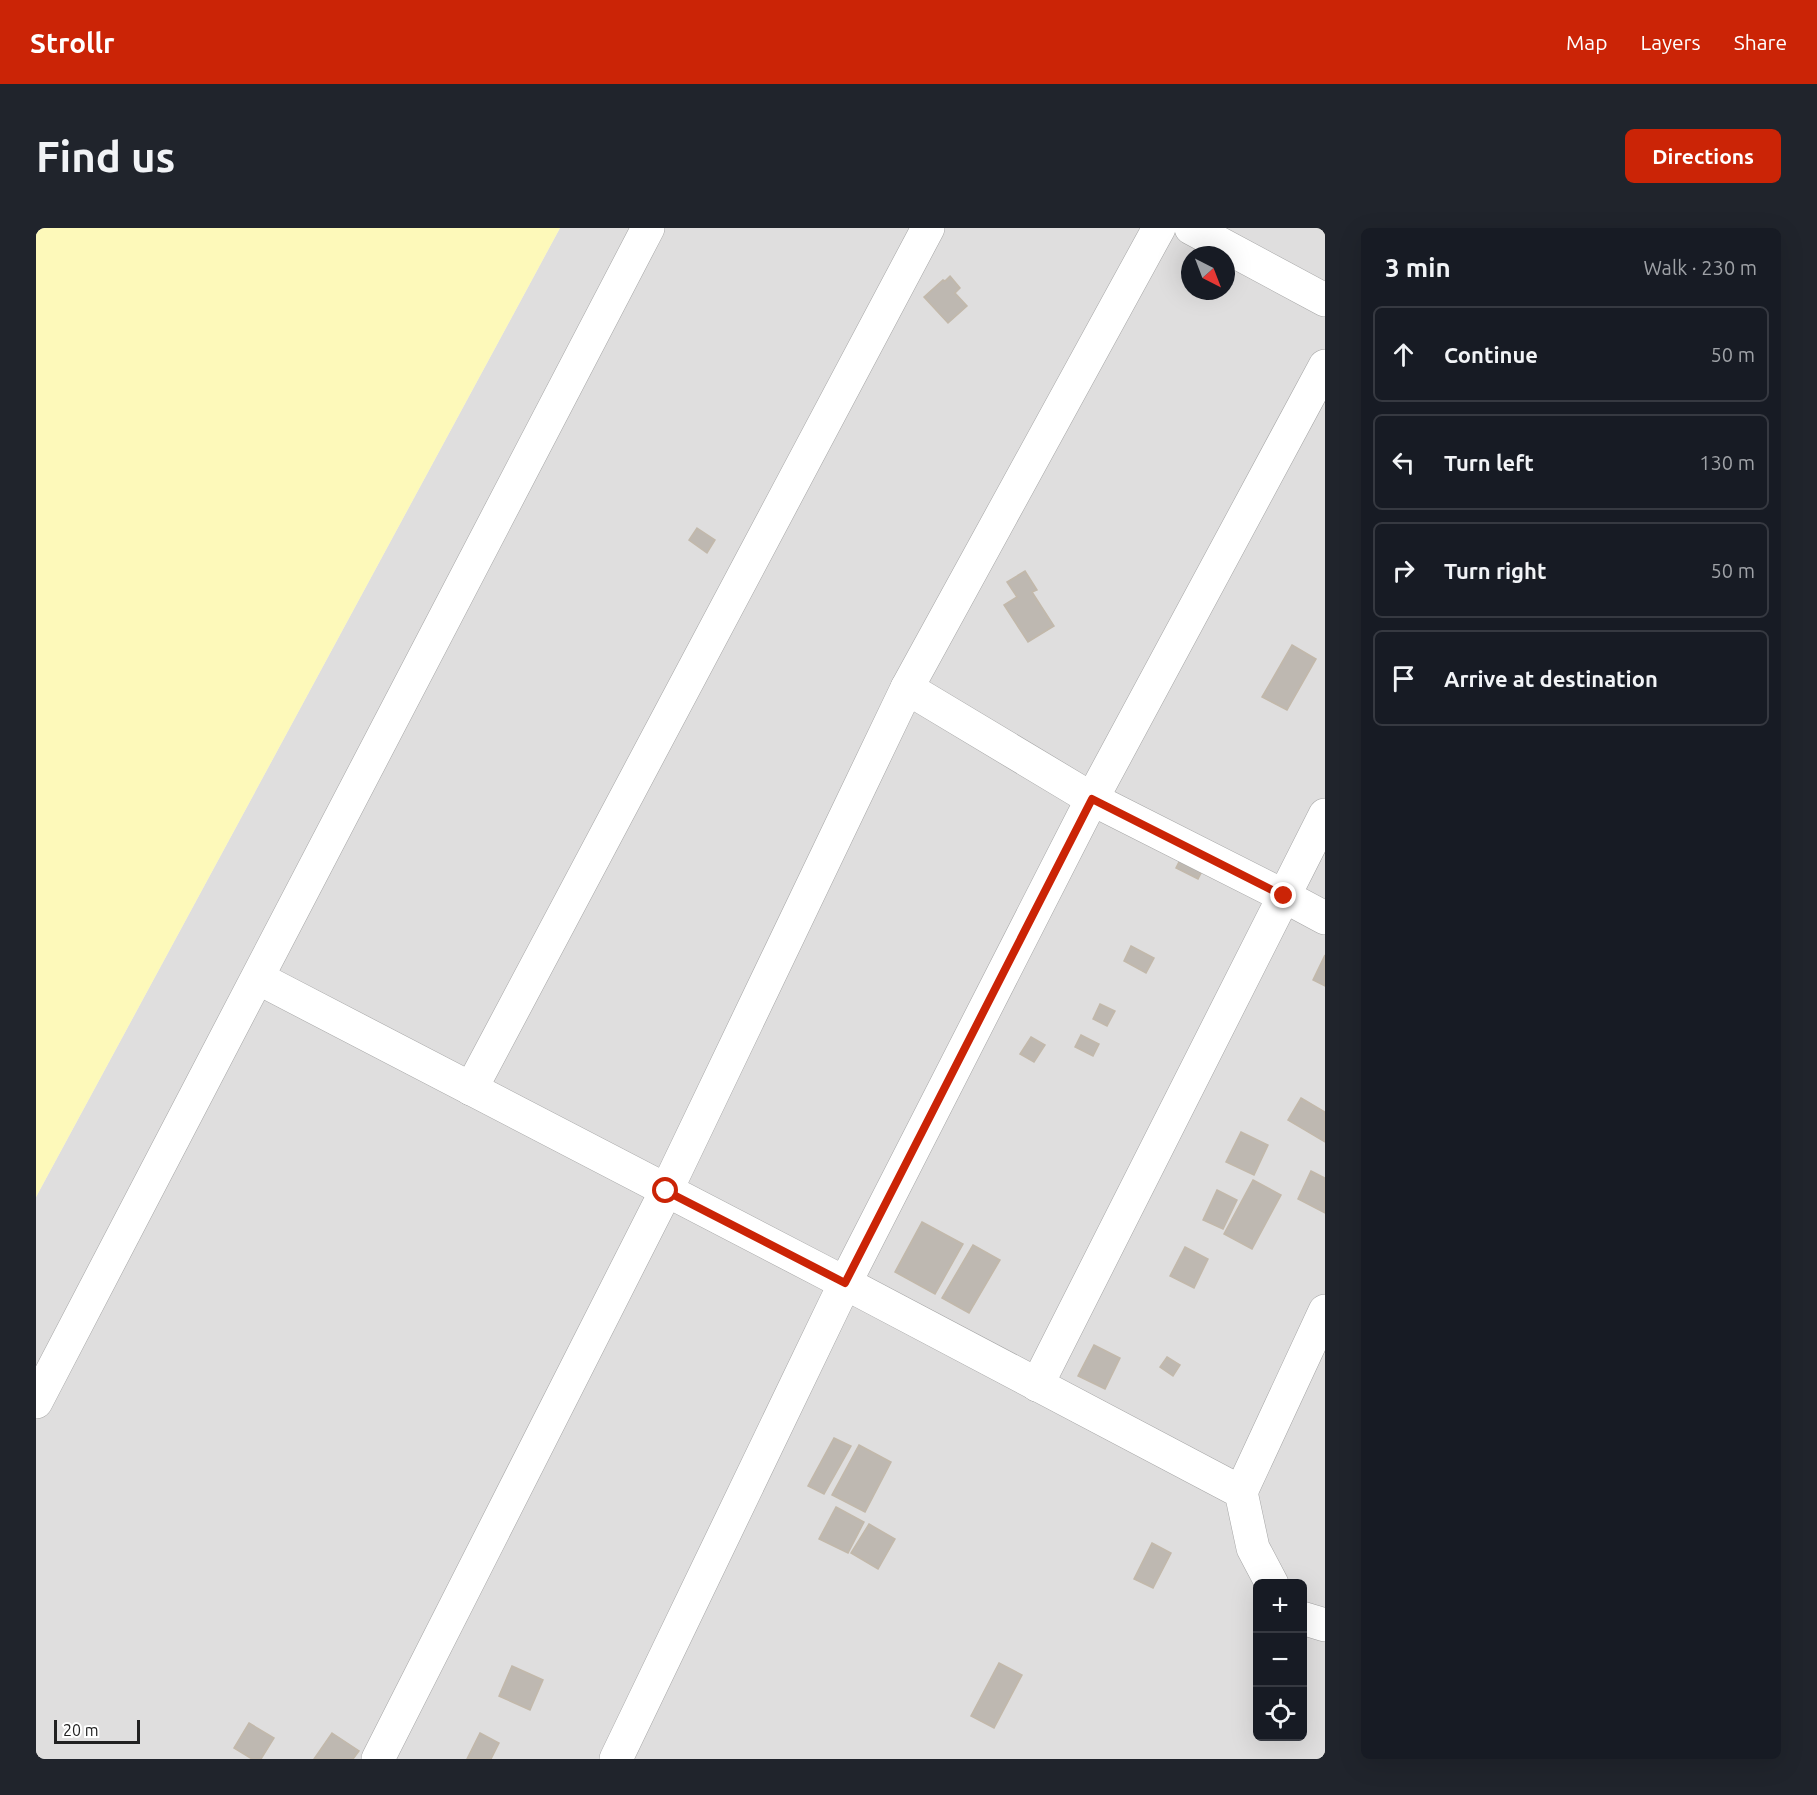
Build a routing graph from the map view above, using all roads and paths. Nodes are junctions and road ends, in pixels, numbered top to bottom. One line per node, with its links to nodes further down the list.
1 (648, 228): 12 (street)
2 (928, 228): 13 (street)
3 (1159, 228): 7 (street)
4 (1191, 228): 5 (street)
5 (1325, 300)
6 (1325, 366): 8 (street)
7 (907, 688): 8 (street); 14 (street)
8 (1092, 799): 10 (street); 15 (street)
9 (1325, 815): 10 (street)
10 (1284, 896): 11 (street); 17 (street)
11 (1325, 918)
12 (258, 978): 13 (street); 18 (street)
13 (471, 1089): 14 (street)
14 (666, 1191): 15 (street); 23 (street)
15 (845, 1283): 17 (street); 24 (street)
16 (1325, 1311): 19 (street)
17 (1037, 1385): 19 (street)
18 (36, 1402)
19 (1240, 1492): 20 (street)
20 (1269, 1579)
21 (1307, 1620): 22 (street)
22 (1325, 1625)
23 (378, 1759)
24 (616, 1759)

